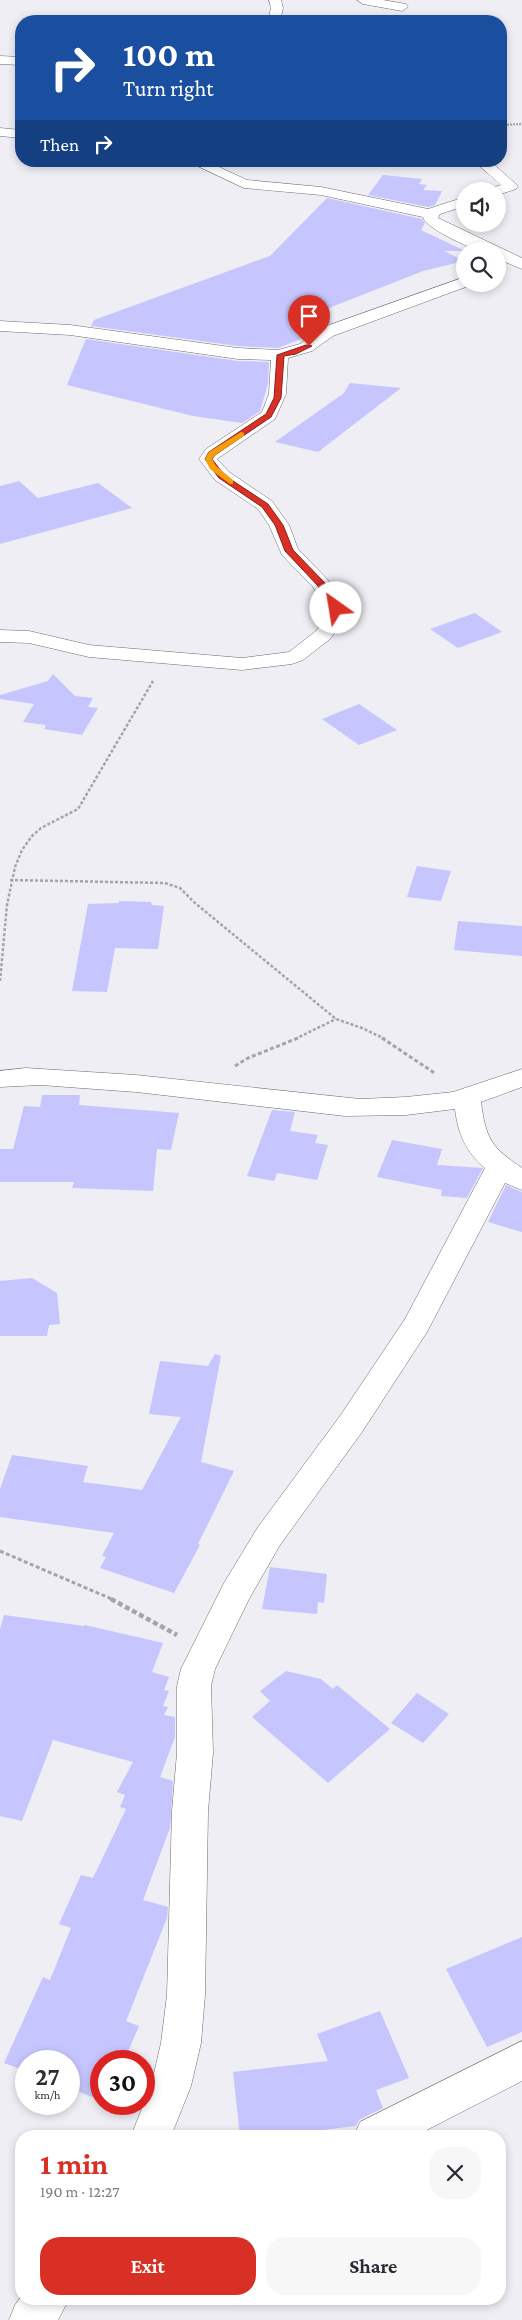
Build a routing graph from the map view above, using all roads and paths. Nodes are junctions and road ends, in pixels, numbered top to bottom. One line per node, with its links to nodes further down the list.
1 (275, 0): 4 (street)
2 (363, 0): 3 (street)
3 (405, 7)
4 (275, 15)
5 (0, 60): 6 (street)
6 (15, 61)
7 (522, 124): 8 (path)
8 (507, 125)
9 (0, 132): 10 (street)
10 (15, 133)
11 (207, 167): 15 (street)
12 (488, 167): 13 (street)
13 (506, 188)
14 (456, 204): 15 (street)
15 (431, 214): 16 (street)
16 (474, 242)
17 (506, 257): 18 (street)
18 (522, 266): 19 (street)
19 (506, 270)
20 (456, 285): 22 (street)
21 (0, 326): 22 (street)
22 (280, 355): 24 (street)
23 (0, 636): 24 (street)
24 (167, 657): 25 (path)
25 (10, 880): 26 (path); 27 (path)
26 (0, 981)
27 (336, 1019): 30 (path); 31 (path)
28 (522, 1077): 31 (street)
29 (0, 1079): 30 (street)
30 (198, 1090): 31 (street)
31 (468, 1097): 32 (street)
32 (511, 1174): 34 (street)
33 (0, 1551): 34 (path)
34 (206, 1652): 36 (street)
35 (522, 2060): 37 (street)
36 (154, 2130)
37 (386, 2130)
38 (43, 2305): 39 (street)
39 (30, 2320)

